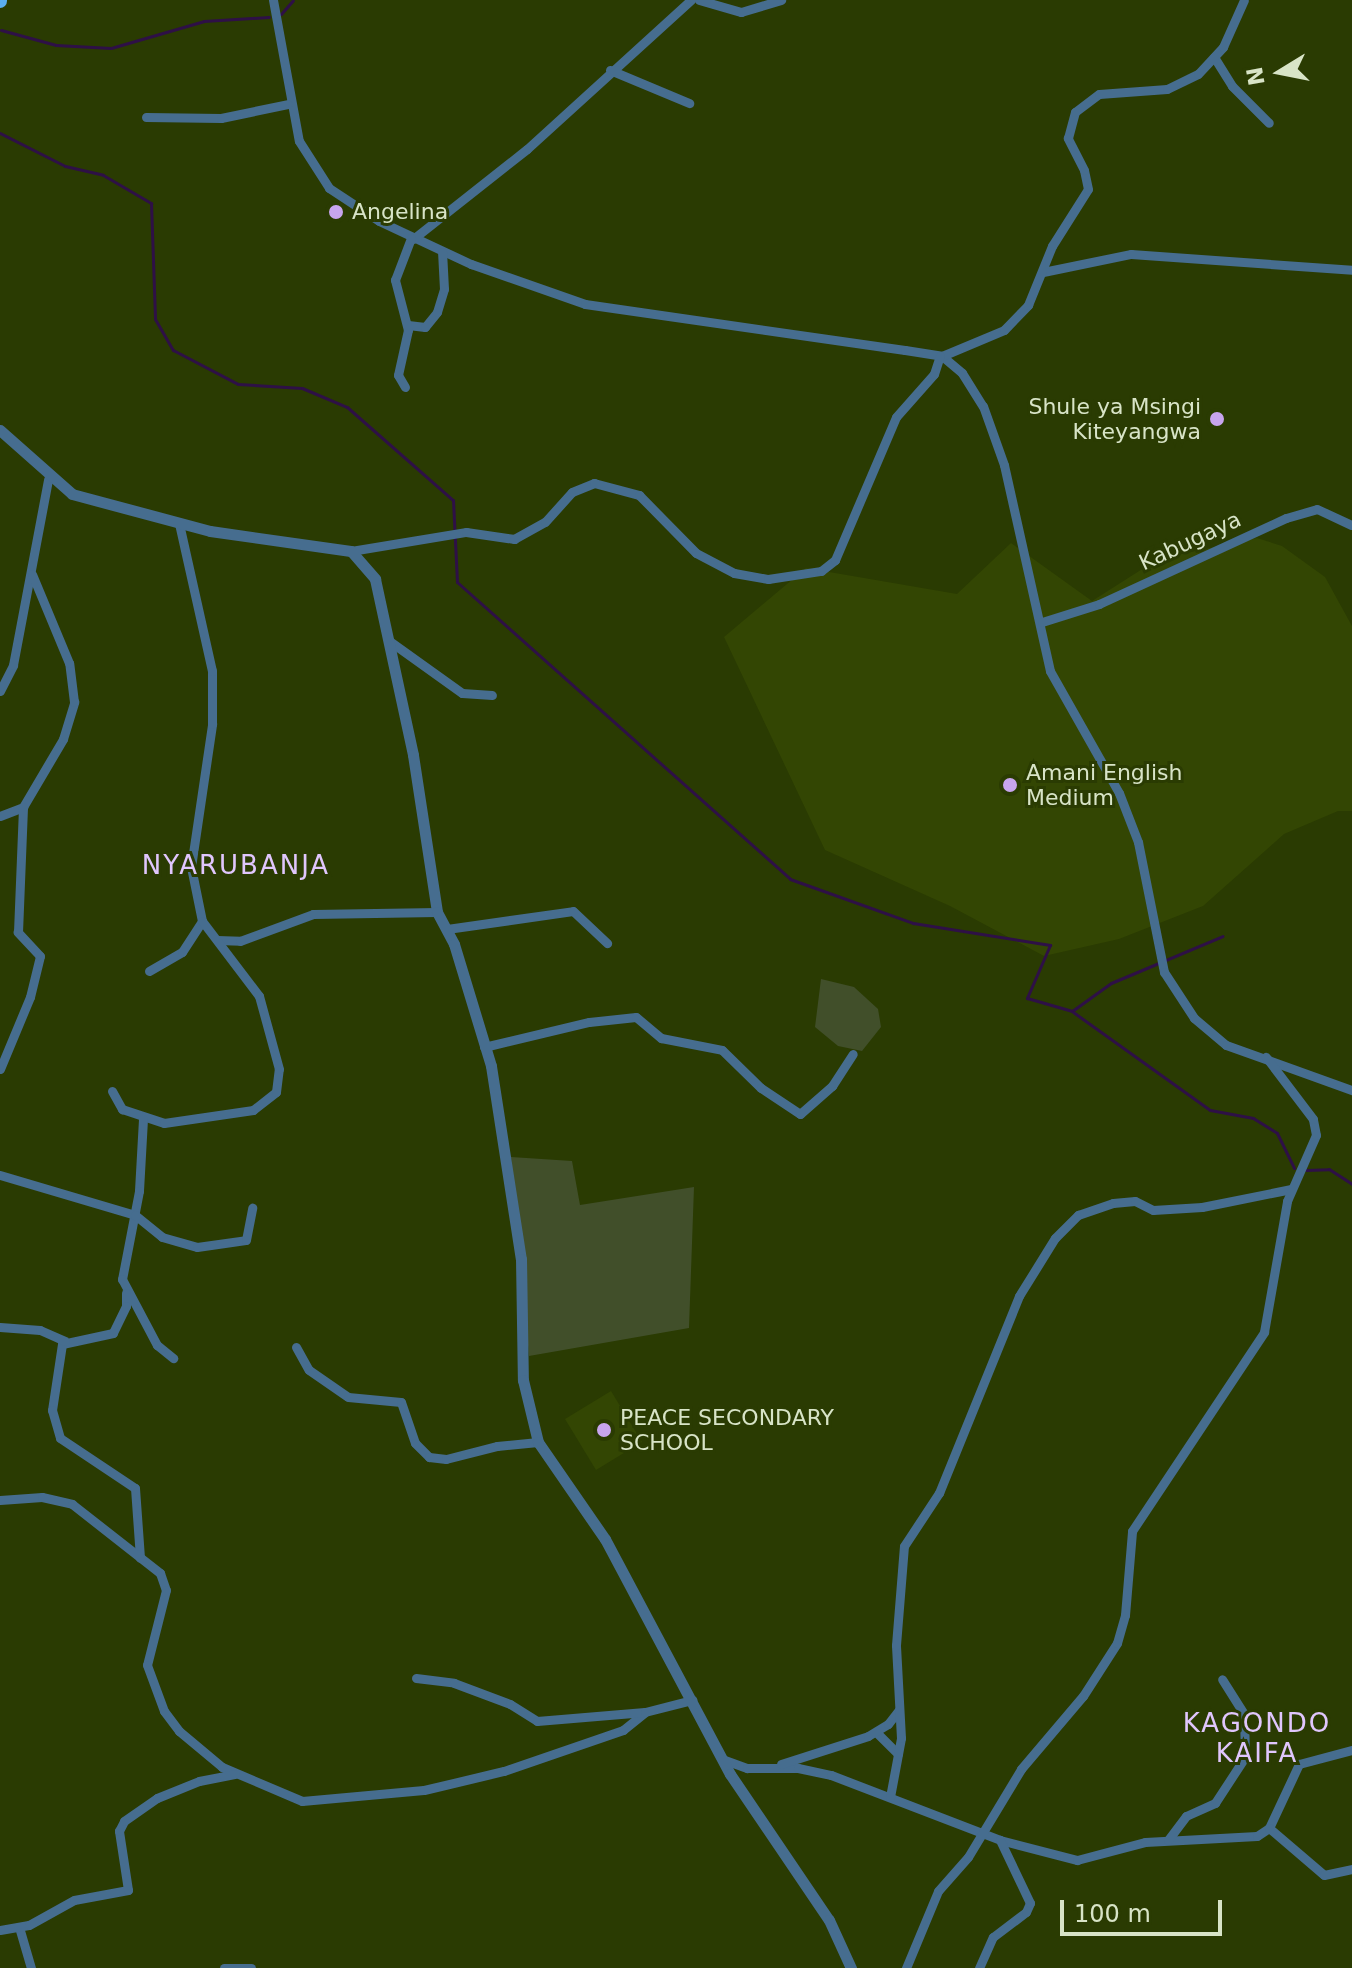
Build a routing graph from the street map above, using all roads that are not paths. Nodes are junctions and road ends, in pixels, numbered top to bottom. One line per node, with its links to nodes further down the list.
1 (691, 0): 7 (street)
2 (699, 0): 3 (street)
3 (781, 0)
4 (1244, 0): 6 (street)
5 (273, 3): 9 (street)
6 (1214, 57): 11 (street); 15 (street)
7 (610, 70): 8 (street); 12 (street)
8 (689, 103)
9 (288, 104): 10 (street); 12 (street)
10 (146, 117)
11 (1269, 123)
12 (412, 239): 13 (street); 16 (street)
13 (442, 252): 16 (street); 17 (street)
14 (1352, 270): 15 (street)
15 (1043, 272): 17 (street)
16 (408, 325): 18 (street)
17 (941, 356): 23 (street); 25 (street)
18 (405, 387)
19 (0, 430): 20 (street)
20 (48, 479): 21 (street); 24 (street)
21 (179, 523): 23 (street); 32 (street)
22 (1352, 525): 25 (street, Kabugaya)
23 (351, 551): 26 (street)
24 (32, 574): 27 (street); 29 (street)
25 (1042, 622): 39 (street)
26 (388, 640): 28 (street); 31 (street)
27 (0, 691)
28 (492, 695)
29 (23, 807): 30 (street); 40 (street)
30 (0, 816)
31 (437, 912): 33 (street); 34 (street)
32 (202, 921): 34 (street); 36 (street)
33 (447, 929): 35 (street); 37 (street)
34 (217, 940): 43 (street)
35 (607, 943)
36 (149, 971)
37 (484, 1047): 38 (street); 53 (street)
38 (853, 1054)
39 (1266, 1057): 41 (street); 45 (street)
40 (0, 1069)
41 (1352, 1090)
42 (112, 1091): 43 (street)
43 (143, 1119): 47 (street)
44 (0, 1175): 47 (street)
45 (1291, 1189): 59 (street); 69 (street)
46 (252, 1208): 47 (street)
47 (135, 1215): 48 (street)
48 (126, 1293): 50 (street); 52 (street)
49 (0, 1327): 50 (street)
50 (65, 1341): 55 (street)
51 (296, 1347): 53 (street)
52 (173, 1358)
53 (538, 1442): 58 (street)
54 (0, 1500): 55 (street)
55 (140, 1558): 66 (street)
56 (416, 1678): 60 (street)
57 (1222, 1679): 71 (street)
58 (692, 1700): 60 (street); 64 (street)
59 (899, 1709): 61 (street); 63 (street)
60 (645, 1712): 66 (street)
61 (876, 1732): 63 (street); 65 (street)
62 (1352, 1750): 68 (street)
63 (898, 1754): 67 (street)
64 (722, 1759): 65 (street); 78 (street)
65 (774, 1766): 67 (street)
66 (234, 1774): 73 (street)
67 (890, 1797): 69 (street)
68 (1269, 1828): 71 (street); 72 (street)
69 (985, 1833): 70 (street); 79 (street)
70 (1000, 1840): 71 (street); 80 (street)
71 (1168, 1840)
72 (1352, 1869)
73 (19, 1927): 74 (street); 75 (street)
74 (0, 1930)
75 (31, 1968)
76 (224, 1968): 77 (street)
77 (251, 1968)
78 (851, 1968)
79 (906, 1968)
80 (979, 1968)

